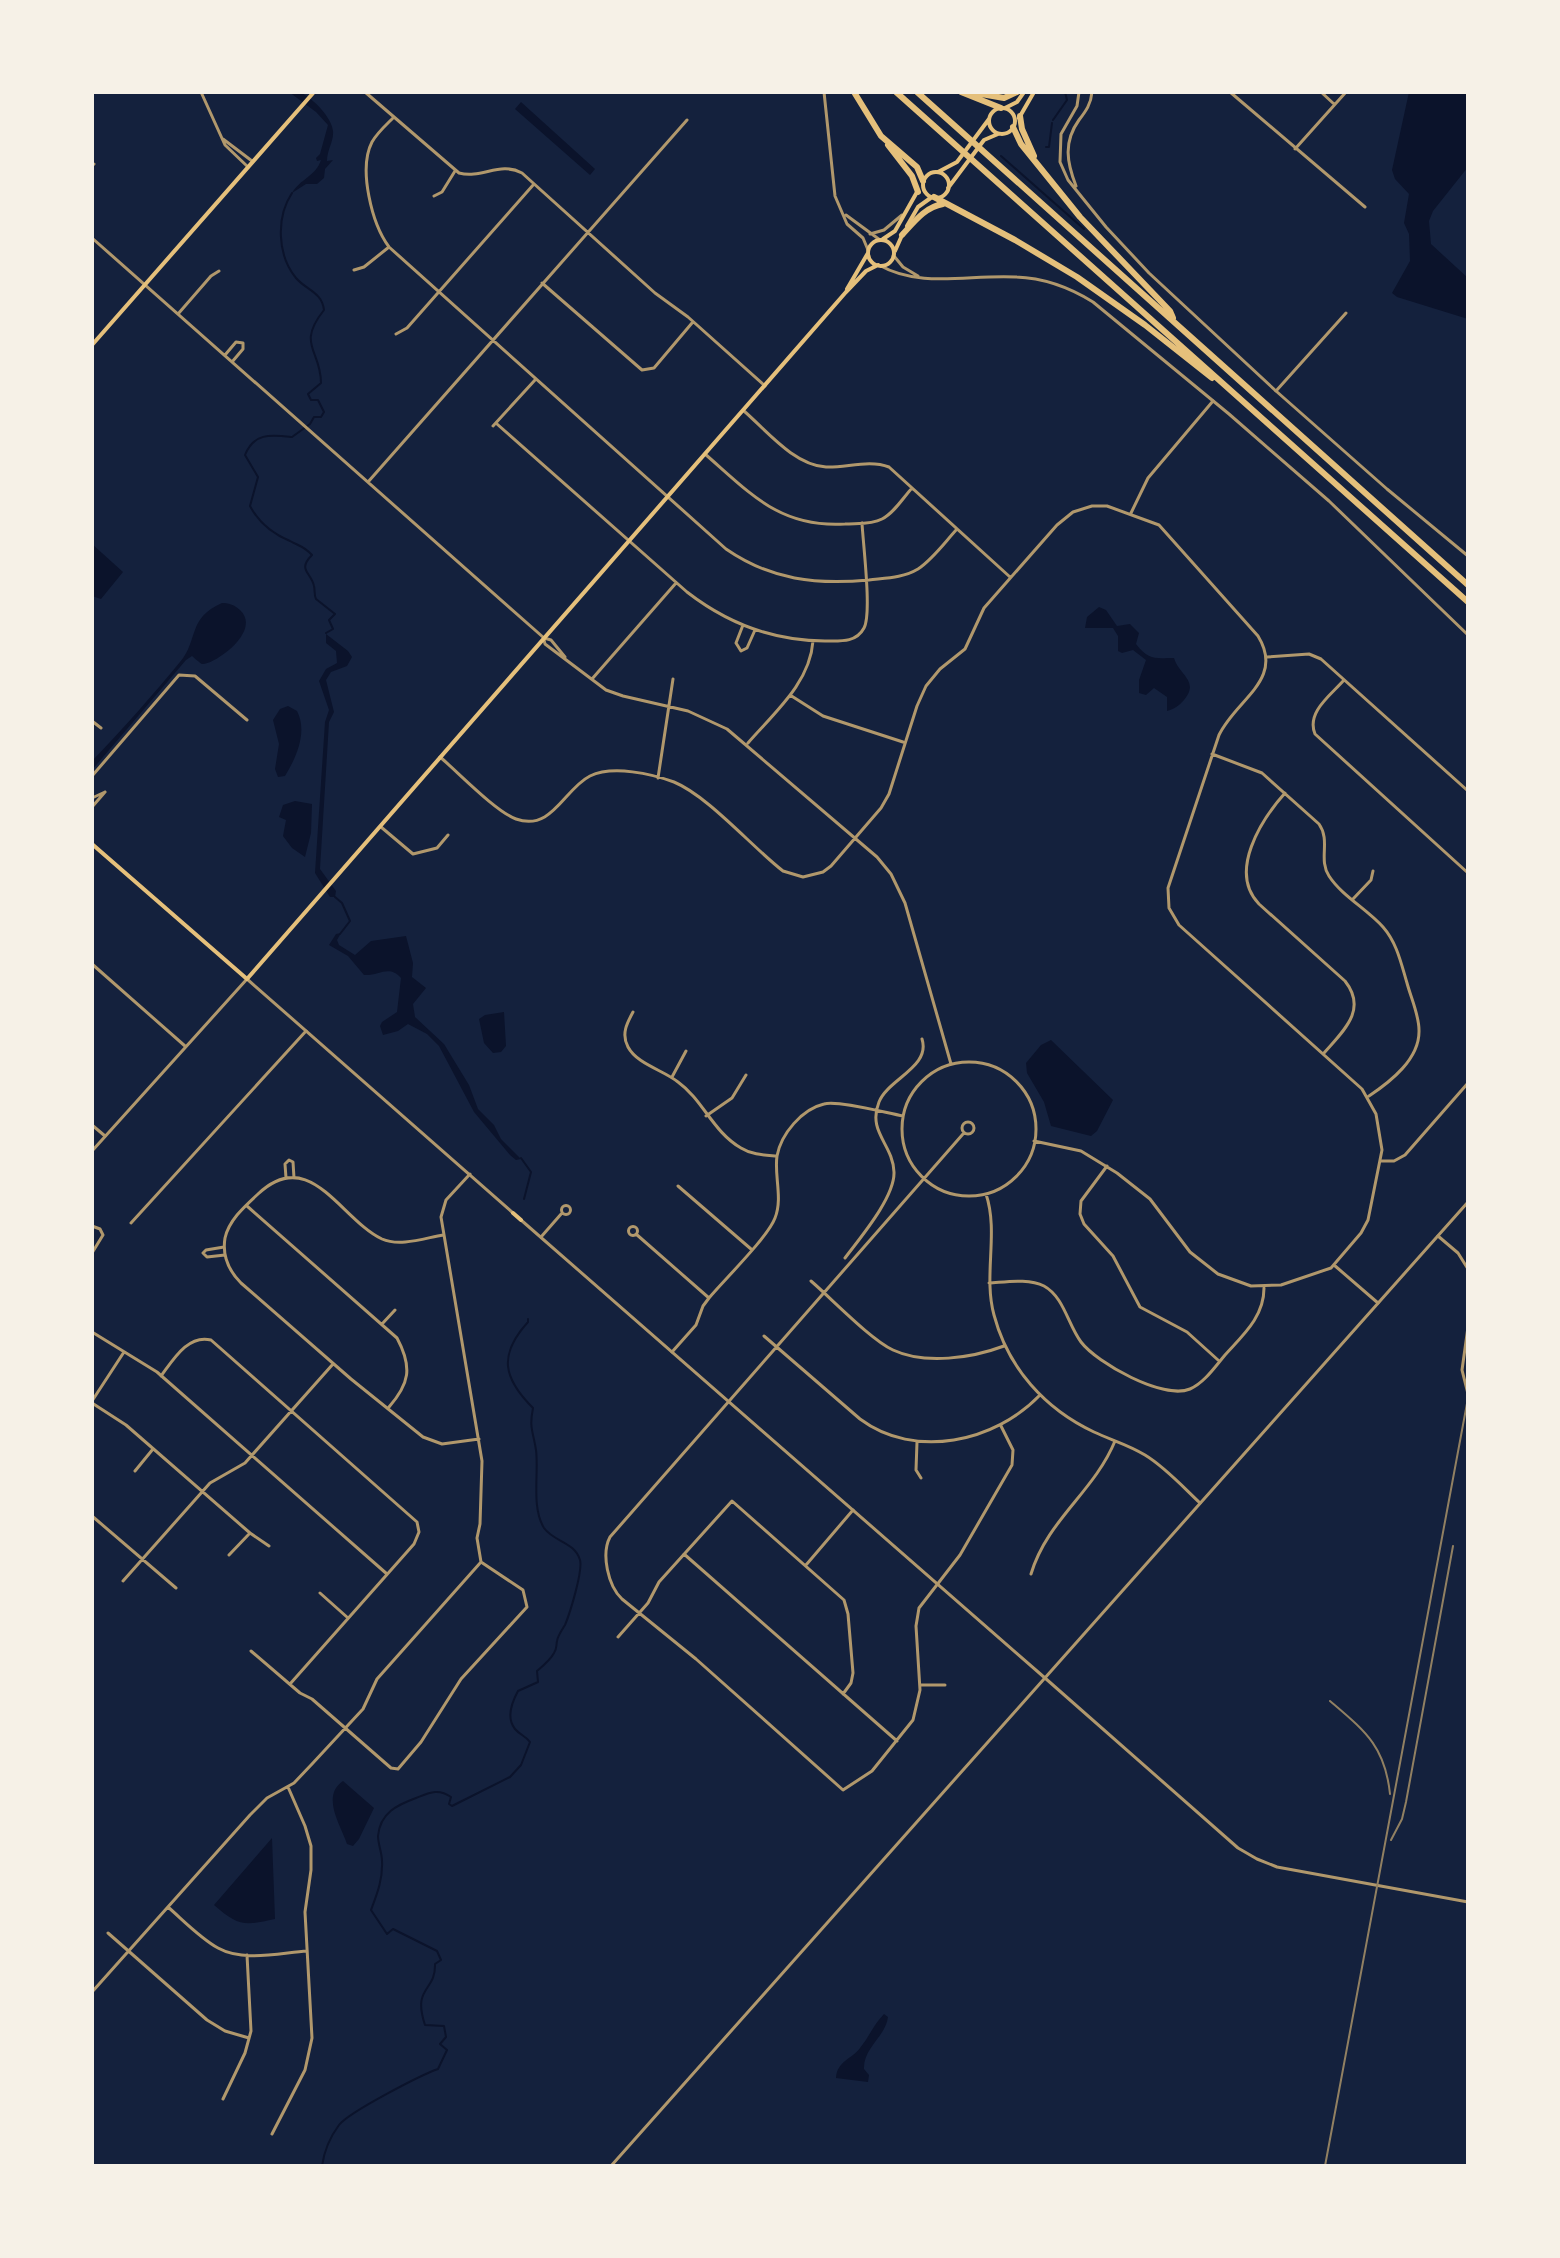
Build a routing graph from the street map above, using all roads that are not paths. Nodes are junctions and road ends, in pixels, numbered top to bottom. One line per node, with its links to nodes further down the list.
1 (201, 92): 27 (street)
2 (365, 92): 22 (street)
3 (824, 92): 44 (street)
4 (854, 92): 26 (highway)
5 (896, 92): 71 (highway)
6 (917, 92): 64 (highway)
7 (961, 92): 19 (highway)
8 (970, 92): 9 (highway)
9 (1017, 92)
10 (1024, 92): 19 (main road)
11 (1034, 92): 20 (main road)
12 (1079, 92): 37 (street)
13 (1092, 92): 37 (street)
14 (1230, 92): 28 (street)
15 (1321, 92): 18 (street)
16 (1346, 92): 18 (street)
17 (312, 94): 29 (main road)
18 (1334, 104): 28 (street)
19 (1003, 108): 21 (main road); 24 (main road)
20 (1020, 116): 24 (main road); 30 (highway)
21 (990, 117): 25 (main road); 33 (main road)
22 (393, 118): 32 (street); 50 (street)
23 (687, 120): 45 (street)
24 (1014, 125): 25 (main road); 30 (highway)
25 (1000, 133): 36 (main road)
26 (881, 136): 34 (highway); 38 (highway)
27 (223, 139): 29 (street); 31 (street)
28 (1294, 149): 42 (street)
29 (253, 161): 31 (main road)
30 (1037, 163): 64 (highway)
31 (248, 167): 58 (main road)
32 (455, 171): 35 (street); 39 (street)
33 (938, 172): 34 (main road); 36 (main road)
34 (923, 183): 38 (main road); 40 (main road)
35 (534, 184): 45 (street); 60 (street)
36 (948, 188): 40 (main road)
37 (1078, 190): 73 (street)
38 (918, 192): 43 (main road)
39 (434, 196)
40 (933, 197): 41 (highway); 47 (main road)
41 (945, 204): 47 (highway); 71 (highway)
42 (1365, 207)
43 (908, 210): 46 (street); 49 (main road)
44 (843, 213): 46 (street); 51 (street)
45 (587, 232): 57 (street); 63 (street)
46 (870, 234): 49 (street)
47 (902, 235): 52 (main road)
48 (92, 238): 58 (street)
49 (881, 239): 51 (main road); 52 (main road)
50 (389, 247): 54 (street); 60 (street)
51 (868, 251): 53 (main road); 59 (main road)
52 (894, 254): 53 (main road); 56 (street)
53 (879, 265): 56 (street); 59 (main road)
54 (354, 270)
55 (219, 271): 62 (street)
56 (921, 278): 74 (street)
57 (542, 283): 63 (street); 66 (street)
58 (145, 285): 62 (street); 67 (main road)
59 (846, 292): 72 (main road)
60 (438, 293): 65 (street); 66 (street)
61 (1346, 313): 73 (street)
62 (178, 314): 68 (street)
63 (693, 322): 72 (street)
64 (1174, 322): 88 (highway)
65 (396, 334)
66 (492, 340): 70 (street); 77 (street)
67 (92, 345)
68 (225, 355): 69 (street); 69 (street)
69 (232, 362): 77 (street)
70 (535, 380): 79 (street); 83 (street)
71 (1225, 385): 89 (highway)
72 (765, 386): 75 (main road)
73 (1276, 391): 84 (street)
74 (1213, 401): 80 (street); 92 (street)
75 (744, 411): 76 (main road); 78 (street)
76 (705, 454): 79 (main road); 81 (street)
77 (368, 482): 93 (street)
78 (912, 488): 81 (street); 82 (street)
79 (667, 498): 83 (main road); 86 (street)
80 (1131, 514): 85 (street); 95 (street)
81 (862, 523): 86 (street)
82 (957, 529): 85 (street); 86 (street)
83 (629, 542): 87 (street); 93 (main road)
84 (1468, 556)
85 (1011, 577): 104 (street)
86 (865, 581): 94 (street)
87 (676, 583): 90 (street); 96 (street)
88 (1468, 585)
89 (1468, 602)
90 (743, 625): 91 (street); 91 (street)
91 (755, 629): 94 (street)
92 (1468, 635)
93 (544, 638): 96 (street); 107 (main road)
94 (813, 641): 99 (street)
95 (1267, 657): 98 (street); 106 (street)
96 (591, 679): 100 (street)
97 (673, 679): 100 (street)
98 (1344, 680): 110 (street); 119 (street)
99 (790, 695): 104 (street); 105 (street)
100 (670, 706): 105 (street); 109 (street)
101 (247, 720): 108 (street)
102 (92, 721): 103 (street)
103 (101, 728)
104 (905, 742): 116 (street)
105 (747, 743): 116 (street)
106 (1212, 754): 111 (street); 128 (street)
107 (440, 757): 109 (street); 114 (main road)
108 (92, 776)
109 (658, 778): 116 (street)
110 (1468, 791)
111 (1285, 793): 120 (street); 128 (street)
112 (92, 798): 113 (street)
113 (92, 807)
114 (380, 826): 115 (street); 122 (main road)
115 (448, 835)
116 (856, 838): 129 (street)
117 (92, 844): 122 (main road)
118 (1373, 871): 120 (street)
119 (1468, 873)
120 (1353, 899): 133 (street)
121 (92, 964): 126 (street)
122 (247, 979): 124 (street); 126 (street)
123 (633, 1012): 131 (street)
124 (306, 1031): 145 (street); 156 (street)
125 (922, 1039): 134 (street)
126 (187, 1048): 139 (street)
127 (686, 1051): 131 (street)
128 (1324, 1053): 133 (street)
129 (951, 1064): 136 (street); 140 (street)
130 (746, 1075): 135 (street)
131 (672, 1077): 135 (street)
132 (1468, 1083): 143 (street)
133 (1368, 1097): 143 (street)
134 (877, 1112): 136 (street); 142 (street); 166 (street)
135 (706, 1116): 142 (street)
136 (903, 1116): 148 (street)
137 (92, 1125): 139 (street)
138 (963, 1134): 148 (street)
139 (105, 1136): 141 (street)
140 (1034, 1141): 144 (street); 150 (street)
141 (92, 1151)
142 (777, 1156): 163 (street)
143 (1382, 1161): 167 (street)
144 (1107, 1166): 171 (street); 184 (street)
145 (470, 1174): 153 (street); 159 (street)
146 (286, 1178): 147 (street); 147 (street); 152 (street)
147 (294, 1178): 159 (street)
148 (924, 1179): 150 (street); 172 (street)
149 (678, 1186): 163 (street)
150 (986, 1194): 170 (street)
151 (1468, 1202): 160 (street)
152 (246, 1205): 162 (street); 176 (street)
153 (513, 1213): 155 (main road)
154 (562, 1213): 161 (street)
155 (521, 1220): 161 (street)
156 (131, 1223)
157 (92, 1226): 164 (street)
158 (636, 1234): 173 (street)
159 (443, 1235): 194 (street)
160 (1438, 1236): 168 (street); 174 (street)
161 (541, 1237): 183 (street)
162 (224, 1247): 165 (street); 165 (street)
163 (751, 1249): 173 (street)
164 (92, 1253)
165 (225, 1255): 185 (street)
166 (845, 1258)
167 (1334, 1265): 171 (street); 174 (street)
168 (1468, 1269)
169 (811, 1281): 172 (street)
170 (989, 1283): 180 (street); 184 (street)
171 (1264, 1287): 184 (street)
172 (825, 1293): 180 (street); 181 (street)
173 (709, 1298): 183 (street)
174 (1378, 1303): 202 (street)
175 (395, 1310): 176 (street)
176 (382, 1324): 191 (street)
177 (1468, 1327): 187 (street)
178 (92, 1332): 182 (street)
179 (764, 1336): 181 (street)
180 (1005, 1346): 188 (street)
181 (778, 1348): 190 (street); 196 (street)
182 (124, 1352): 186 (street); 189 (street)
183 (672, 1352): 190 (street)
184 (1220, 1361)
185 (333, 1363): 191 (street); 192 (street)
186 (161, 1376): 192 (street); 198 (street)
187 (1468, 1394)
188 (1040, 1395): 193 (street); 195 (street)
189 (92, 1402): 197 (street)
190 (730, 1402): 203 (street); 218 (street)
191 (389, 1407): 194 (street)
192 (292, 1411): 198 (street); 212 (street)
193 (1001, 1426): 196 (street); 215 (street)
194 (479, 1439): 210 (street)
195 (1115, 1441): 202 (street); 213 (street)
196 (917, 1442): 200 (street)
197 (153, 1449): 199 (street); 201 (street)
198 (252, 1456): 201 (street); 212 (street)
199 (135, 1471)
200 (921, 1478)
201 (202, 1492): 205 (street); 209 (street)
202 (1200, 1503): 222 (street)
203 (854, 1510): 211 (street); 215 (street)
204 (92, 1516): 209 (street)
205 (250, 1533): 206 (street); 208 (street)
206 (269, 1546)
207 (684, 1554): 211 (street); 218 (street); 226 (street)
208 (229, 1555)
209 (142, 1559): 214 (street); 216 (street)
210 (481, 1562): 227 (street); 227 (street)
211 (806, 1565): 226 (street)
212 (387, 1574): 219 (street)
213 (1031, 1574)
214 (123, 1581)
215 (937, 1583): 222 (street); 224 (street)
216 (176, 1588)
217 (320, 1593): 219 (street)
218 (639, 1614): 220 (street); 228 (street)
219 (348, 1618): 223 (street)
220 (618, 1637)
221 (251, 1651): 223 (street)
222 (1045, 1678): 230 (street); 240 (street)
223 (290, 1684): 227 (street)
224 (920, 1685): 225 (street); 228 (street)
225 (945, 1685)
226 (843, 1694): 228 (street)
227 (346, 1728): 229 (street)
228 (898, 1741)
229 (288, 1787): 231 (street); 234 (street)
230 (1468, 1902)
231 (168, 1907): 233 (street); 235 (street)
232 (108, 1933): 233 (street)
233 (129, 1951): 236 (street); 237 (street)
234 (307, 1951): 235 (street); 239 (street)
235 (247, 1955): 237 (street)
236 (92, 1992)
237 (249, 2038): 238 (street)
238 (223, 2099)
239 (272, 2134)
240 (611, 2166)

